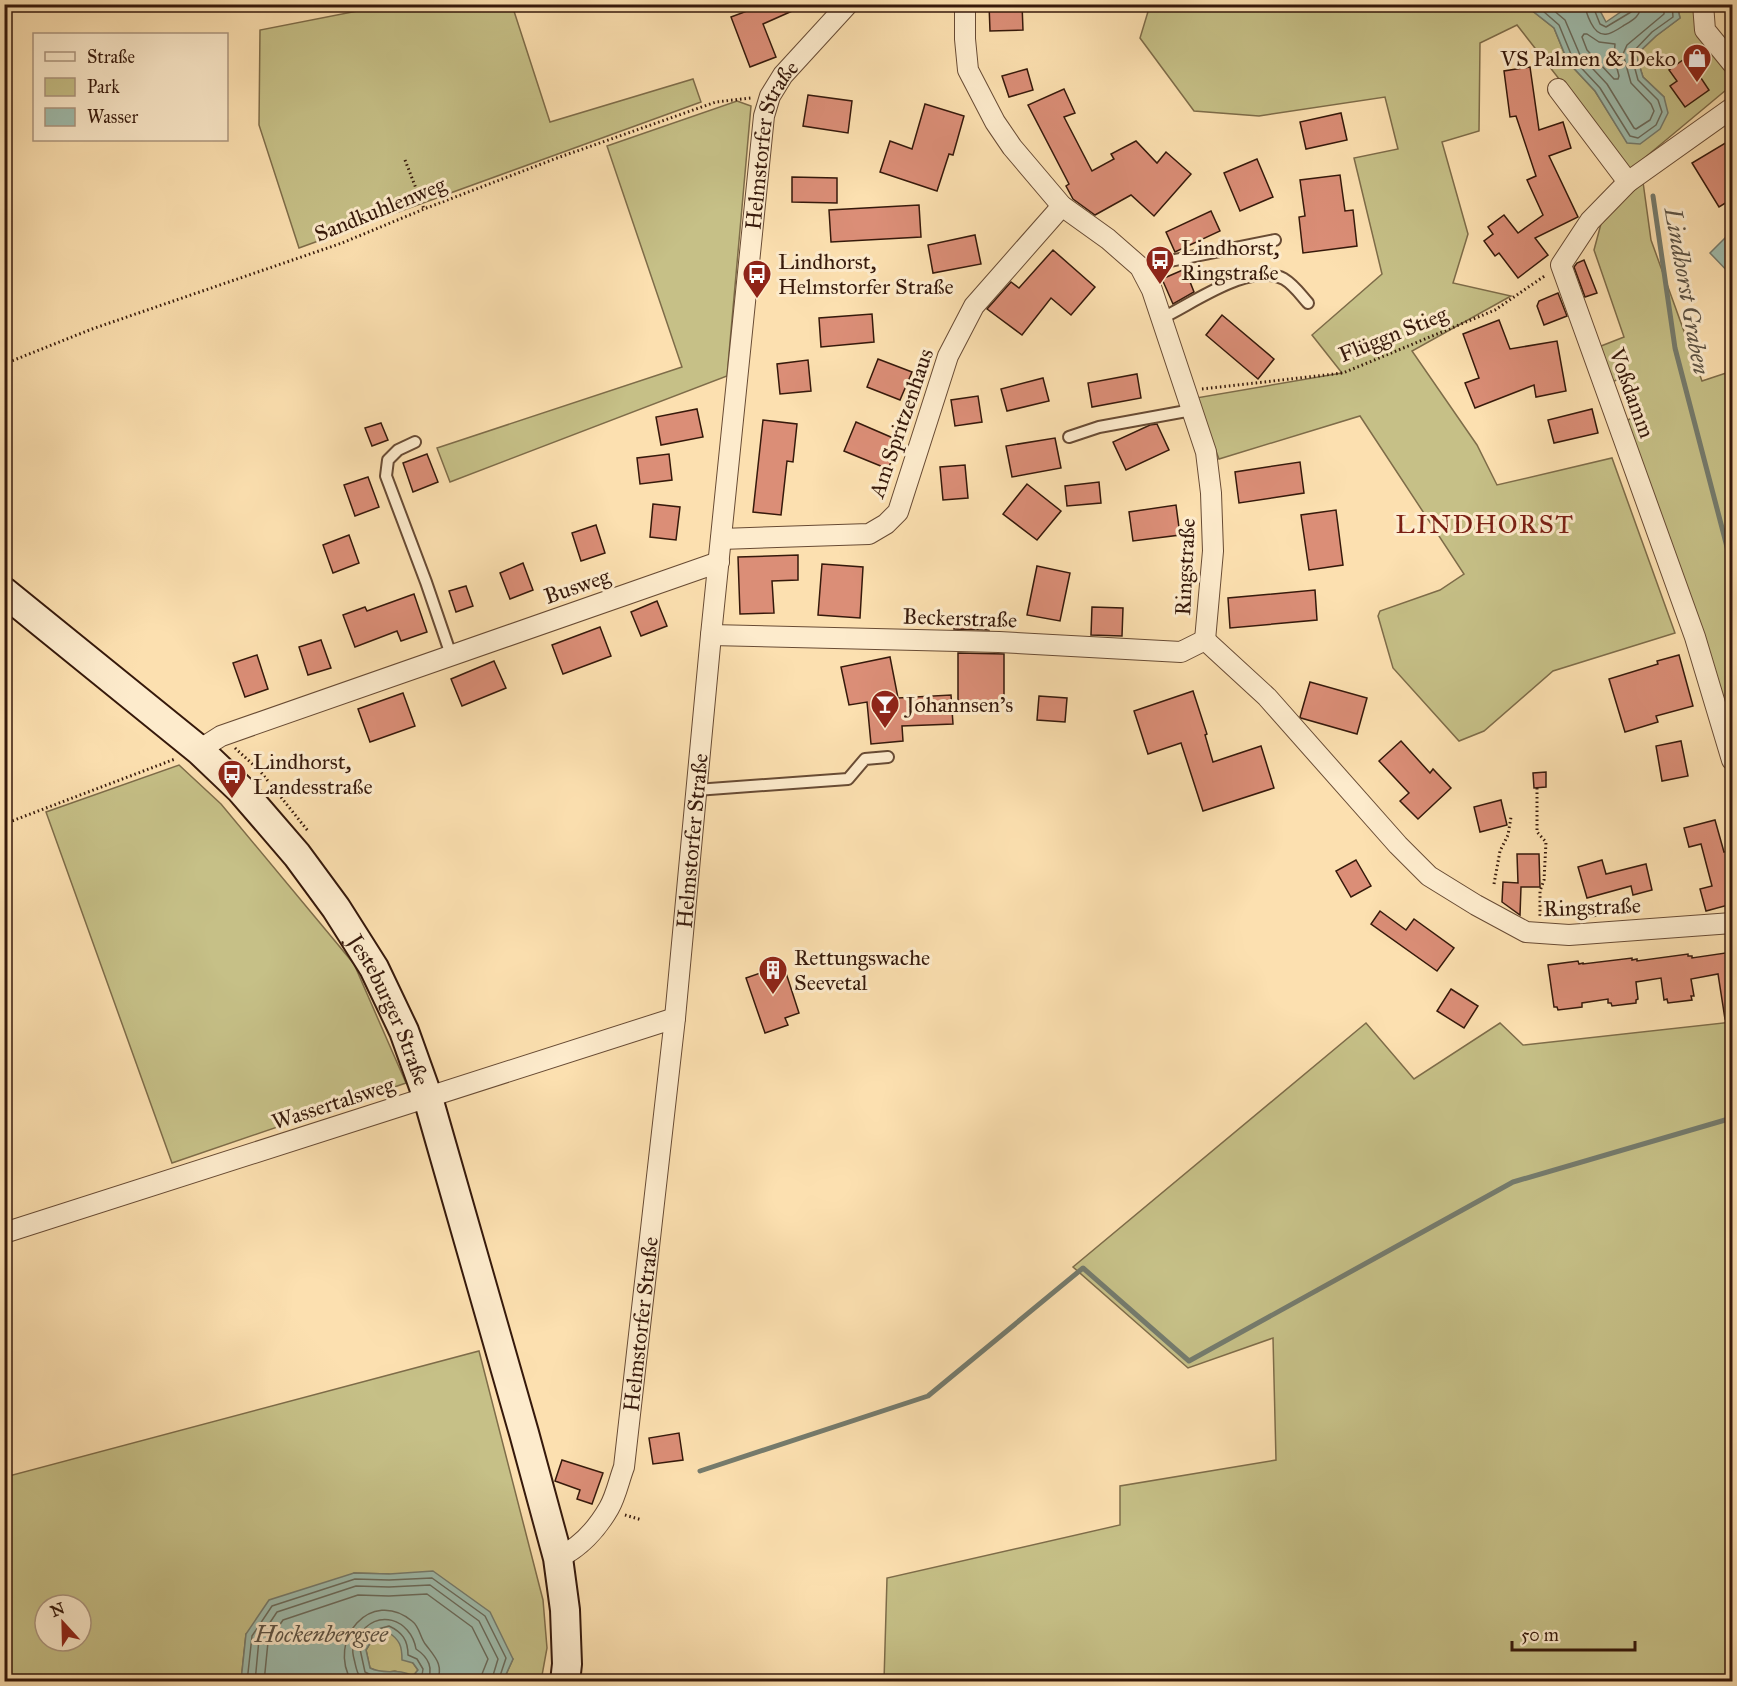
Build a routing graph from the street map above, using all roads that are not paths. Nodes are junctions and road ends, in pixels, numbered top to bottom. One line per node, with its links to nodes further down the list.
1 (849, 4): 16 (street, Helmstorfer Straße)
2 (965, 4): 8 (street, Ringstraße)
3 (1703, 4): 4 (street)
4 (1732, 63)
5 (1558, 89): 7 (street)
6 (1732, 108): 7 (street)
7 (1628, 182): 24 (street, Voßdamm)
8 (1062, 206): 10 (street, Ringstraße); 16 (street, Am Spritzenhaus)
9 (1275, 240): 10 (lane)
10 (1140, 267): 12 (street, Ringstraße)
11 (1308, 303): 12 (lane)
12 (1162, 318): 13 (street, Ringstraße)
13 (1192, 410): 14 (lane); 20 (street, Ringstraße)
14 (1069, 437)
15 (415, 442): 21 (lane)
16 (721, 539): 17 (street, Helmstorfer Straße)
17 (719, 562): 19 (street, Helmstorfer Straße); 21 (street, Busweg)
18 (4, 592): 22 (main road, Jesteburger Straße)
19 (711, 635): 20 (street, Beckerstraße); 25 (street, Helmstorfer Straße)
20 (1205, 640): 26 (street, Ringstraße)
21 (451, 655): 22 (street, Busweg)
22 (210, 743): 28 (main road, Jesteburger Straße)
23 (888, 757): 25 (lane)
24 (1732, 760)
25 (696, 790): 27 (street, Helmstorfer Straße)
26 (1732, 923)
27 (675, 1018): 28 (street, Wassertalsweg); 30 (street, Helmstorfer Straße)
28 (428, 1098): 29 (street, Wassertalsweg); 30 (main road, Jesteburger Straße)
29 (4, 1233)
30 (558, 1558): 31 (main road)
31 (565, 1682)

